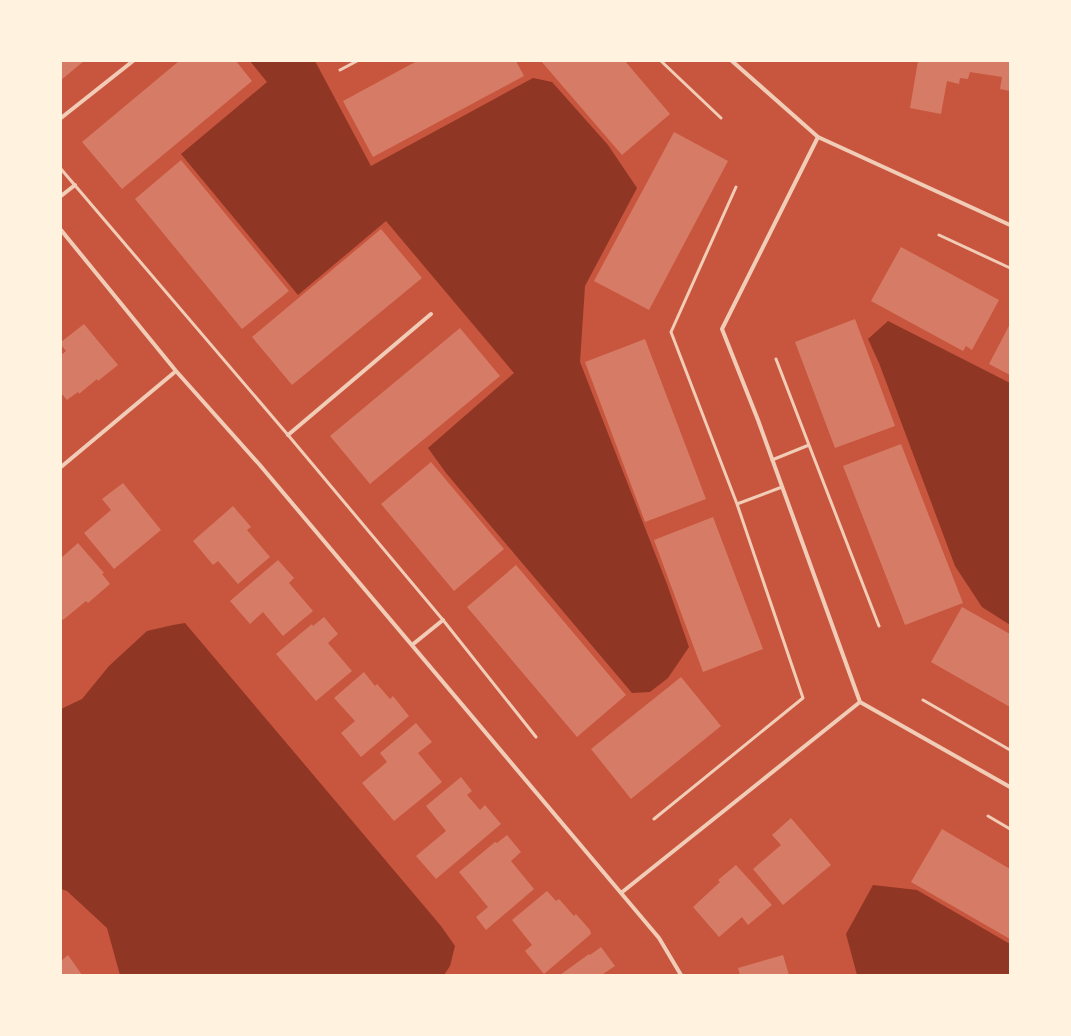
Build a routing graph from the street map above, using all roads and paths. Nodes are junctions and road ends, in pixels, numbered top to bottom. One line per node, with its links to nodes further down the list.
1 (133, 61): 6 (street)
2 (357, 61): 5 (lane)
3 (661, 61): 7 (lane)
4 (732, 61): 8 (street)
5 (340, 70)
6 (61, 118)
7 (721, 118)
8 (818, 137): 13 (street); 22 (street)
9 (61, 168): 10 (lane)
10 (75, 185): 12 (street); 20 (lane)
11 (736, 187): 25 (lane)
12 (61, 196)
13 (1010, 224)
14 (61, 230): 19 (street)
15 (939, 235): 16 (lane)
16 (1010, 268)
17 (431, 314): 20 (street)
18 (776, 359): 21 (lane)
19 (176, 371): 23 (street); 28 (street)
20 (288, 435): 26 (lane)
21 (809, 445): 22 (lane); 27 (lane)
22 (772, 460): 24 (street)
23 (61, 467)
24 (782, 487): 25 (lane); 30 (street)
25 (737, 504): 35 (lane)
26 (443, 620): 28 (street); 31 (lane)
27 (879, 626)
28 (412, 645): 37 (street)
29 (923, 700): 32 (lane)
30 (860, 702): 33 (street); 37 (street)
31 (536, 737)
32 (1010, 750)
33 (1010, 787)
34 (988, 816): 36 (lane)
35 (654, 819)
36 (1010, 829)
37 (620, 892): 38 (street)
38 (681, 975)

